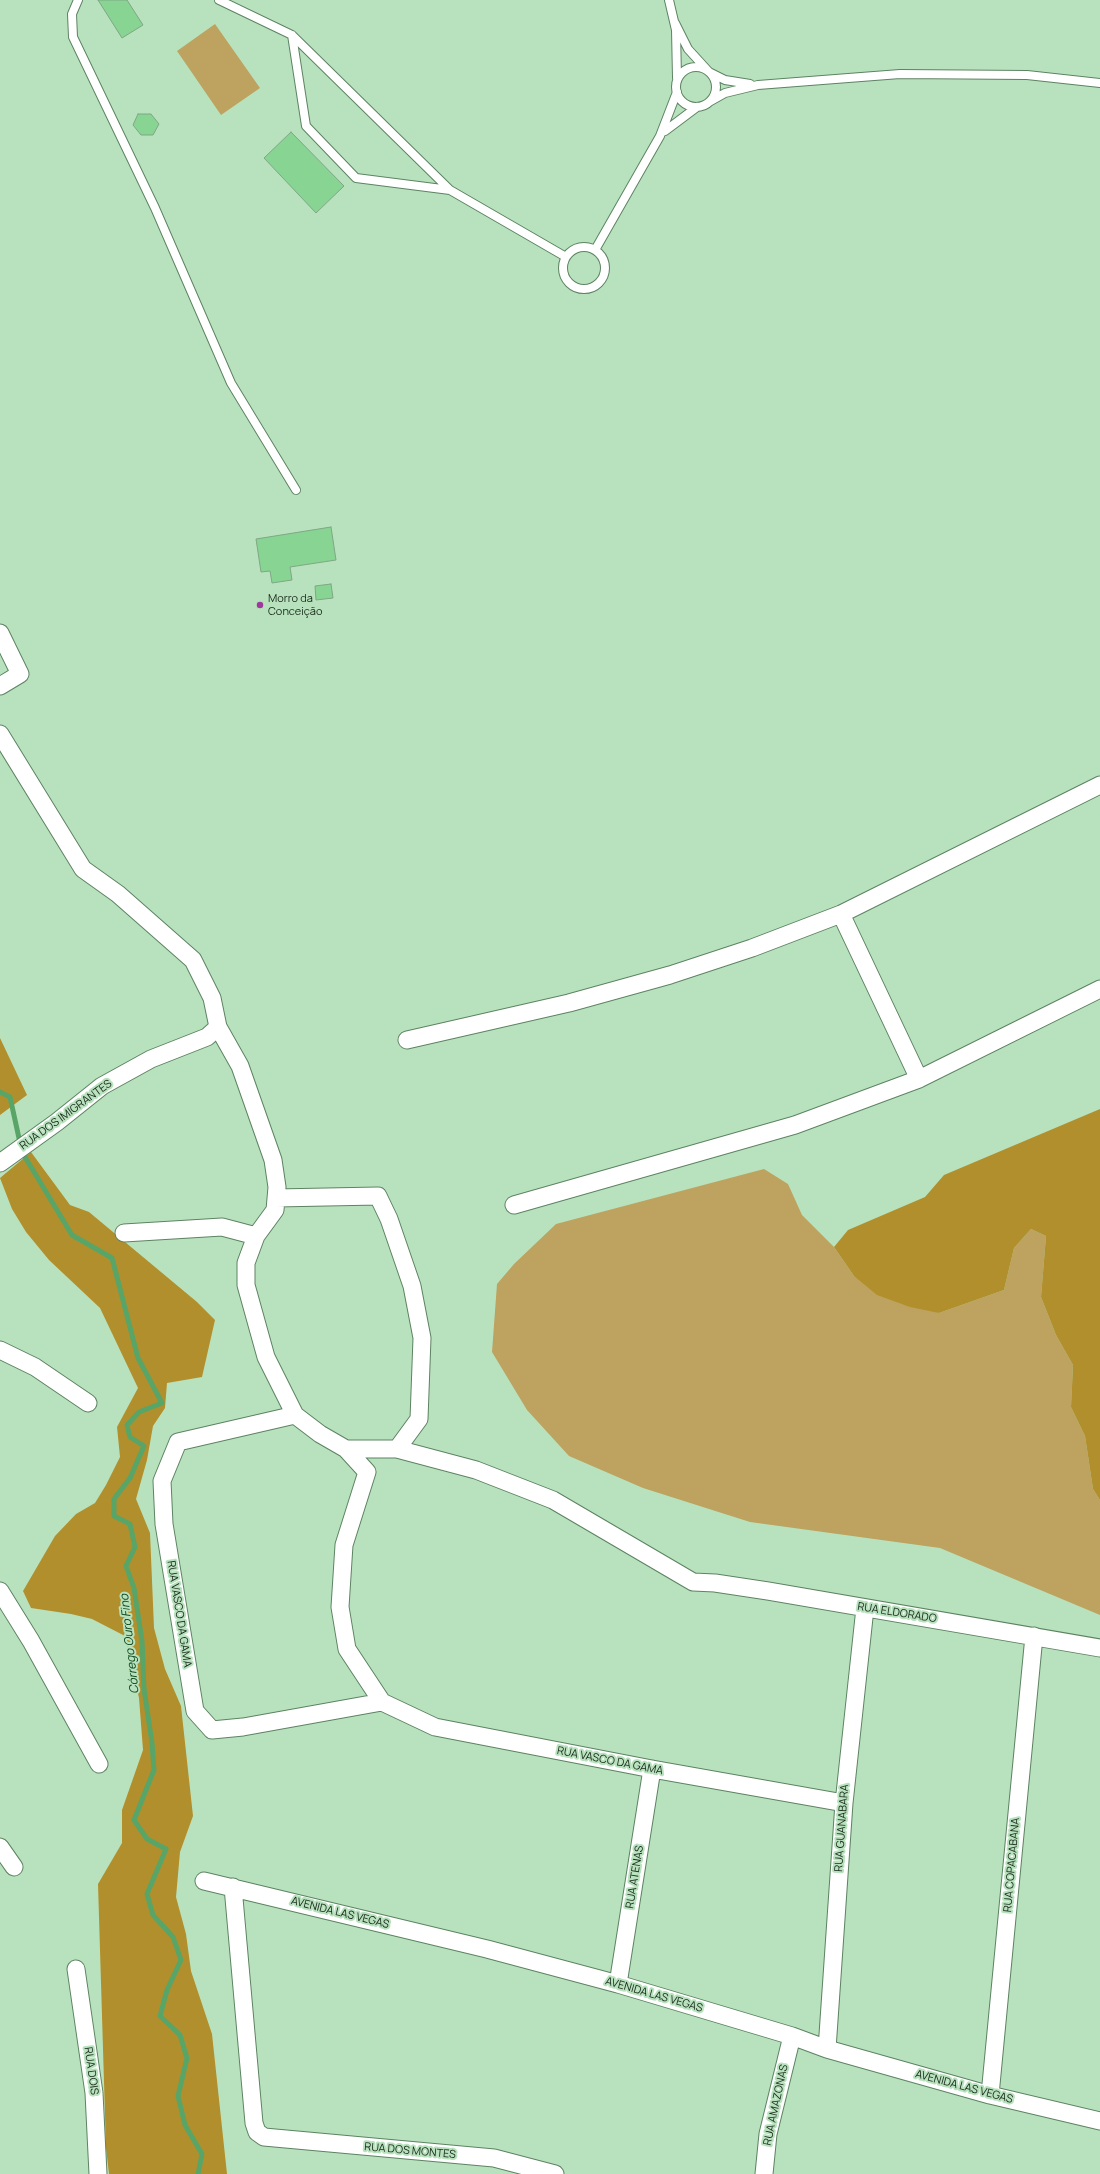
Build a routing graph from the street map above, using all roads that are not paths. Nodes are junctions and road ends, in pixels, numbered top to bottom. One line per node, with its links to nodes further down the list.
1 (78, 0): 17 (lane)
2 (219, 0): 5 (lane)
3 (669, 0): 4 (lane)
4 (675, 23): 6 (lane); 7 (lane)
5 (292, 34): 14 (lane); 14 (lane)
6 (709, 72): 7 (lane); 9 (lane); 11 (lane)
7 (677, 79): 10 (lane)
8 (1100, 83): 9 (lane)
9 (758, 85): 11 (lane)
10 (677, 92): 12 (lane); 13 (lane)
11 (709, 102): 12 (lane)
12 (697, 107): 13 (lane)
13 (660, 136): 15 (lane)
14 (450, 190): 16 (lane)
15 (594, 250): 16 (lane); 16 (lane)
16 (566, 257)
17 (296, 490)
18 (0, 633): 19 (street)
19 (0, 686)
20 (0, 734): 24 (street)
21 (1100, 785): 22 (street)
22 (841, 914): 25 (street); 26 (street)
23 (1100, 990): 26 (street)
24 (218, 1027): 27 (street, RUA DOS IMIGRANTES); 28 (street)
25 (407, 1040)
26 (919, 1079): 29 (street)
27 (6, 1159)
28 (276, 1198): 31 (street); 35 (street)
29 (514, 1205)
30 (124, 1233): 31 (street)
31 (256, 1236): 34 (street)
32 (0, 1350): 33 (street)
33 (88, 1403)
34 (295, 1415): 36 (street); 41 (street, RUA VASCO DA GAMA)
35 (397, 1448): 36 (street); 38 (street, RUA ELDORADO)
36 (346, 1449): 41 (street)
37 (0, 1591): 42 (street)
38 (865, 1608): 39 (street, RUA ELDORADO); 44 (street, RUA GUANABARA)
39 (1034, 1636): 40 (street, RUA ELDORADO); 53 (street, RUA COPACABANA)
40 (1100, 1648)
41 (382, 1702): 43 (street, RUA VASCO DA GAMA)
42 (99, 1764)
43 (652, 1769): 44 (street, RUA VASCO DA GAMA); 50 (street, RUA ATENAS)
44 (844, 1804): 52 (street, RUA GUANABARA)
45 (0, 1847): 46 (street)
46 (14, 1867)
47 (204, 1881): 48 (street, AVENIDA LAS VEGAS)
48 (232, 1887): 50 (street, AVENIDA LAS VEGAS); 56 (street, RUA DOS MONTES)
49 (76, 1969): 55 (street, RUA DOIS)
50 (618, 1984): 51 (street, AVENIDA LAS VEGAS)
51 (792, 2036): 52 (street, AVENIDA LAS VEGAS); 57 (street, RUA AMAZONAS)
52 (828, 2049): 53 (street, AVENIDA LAS VEGAS)
53 (990, 2095): 54 (street, AVENIDA LAS VEGAS)
54 (1100, 2121)
55 (98, 2174)
56 (554, 2174)
57 (764, 2174)

